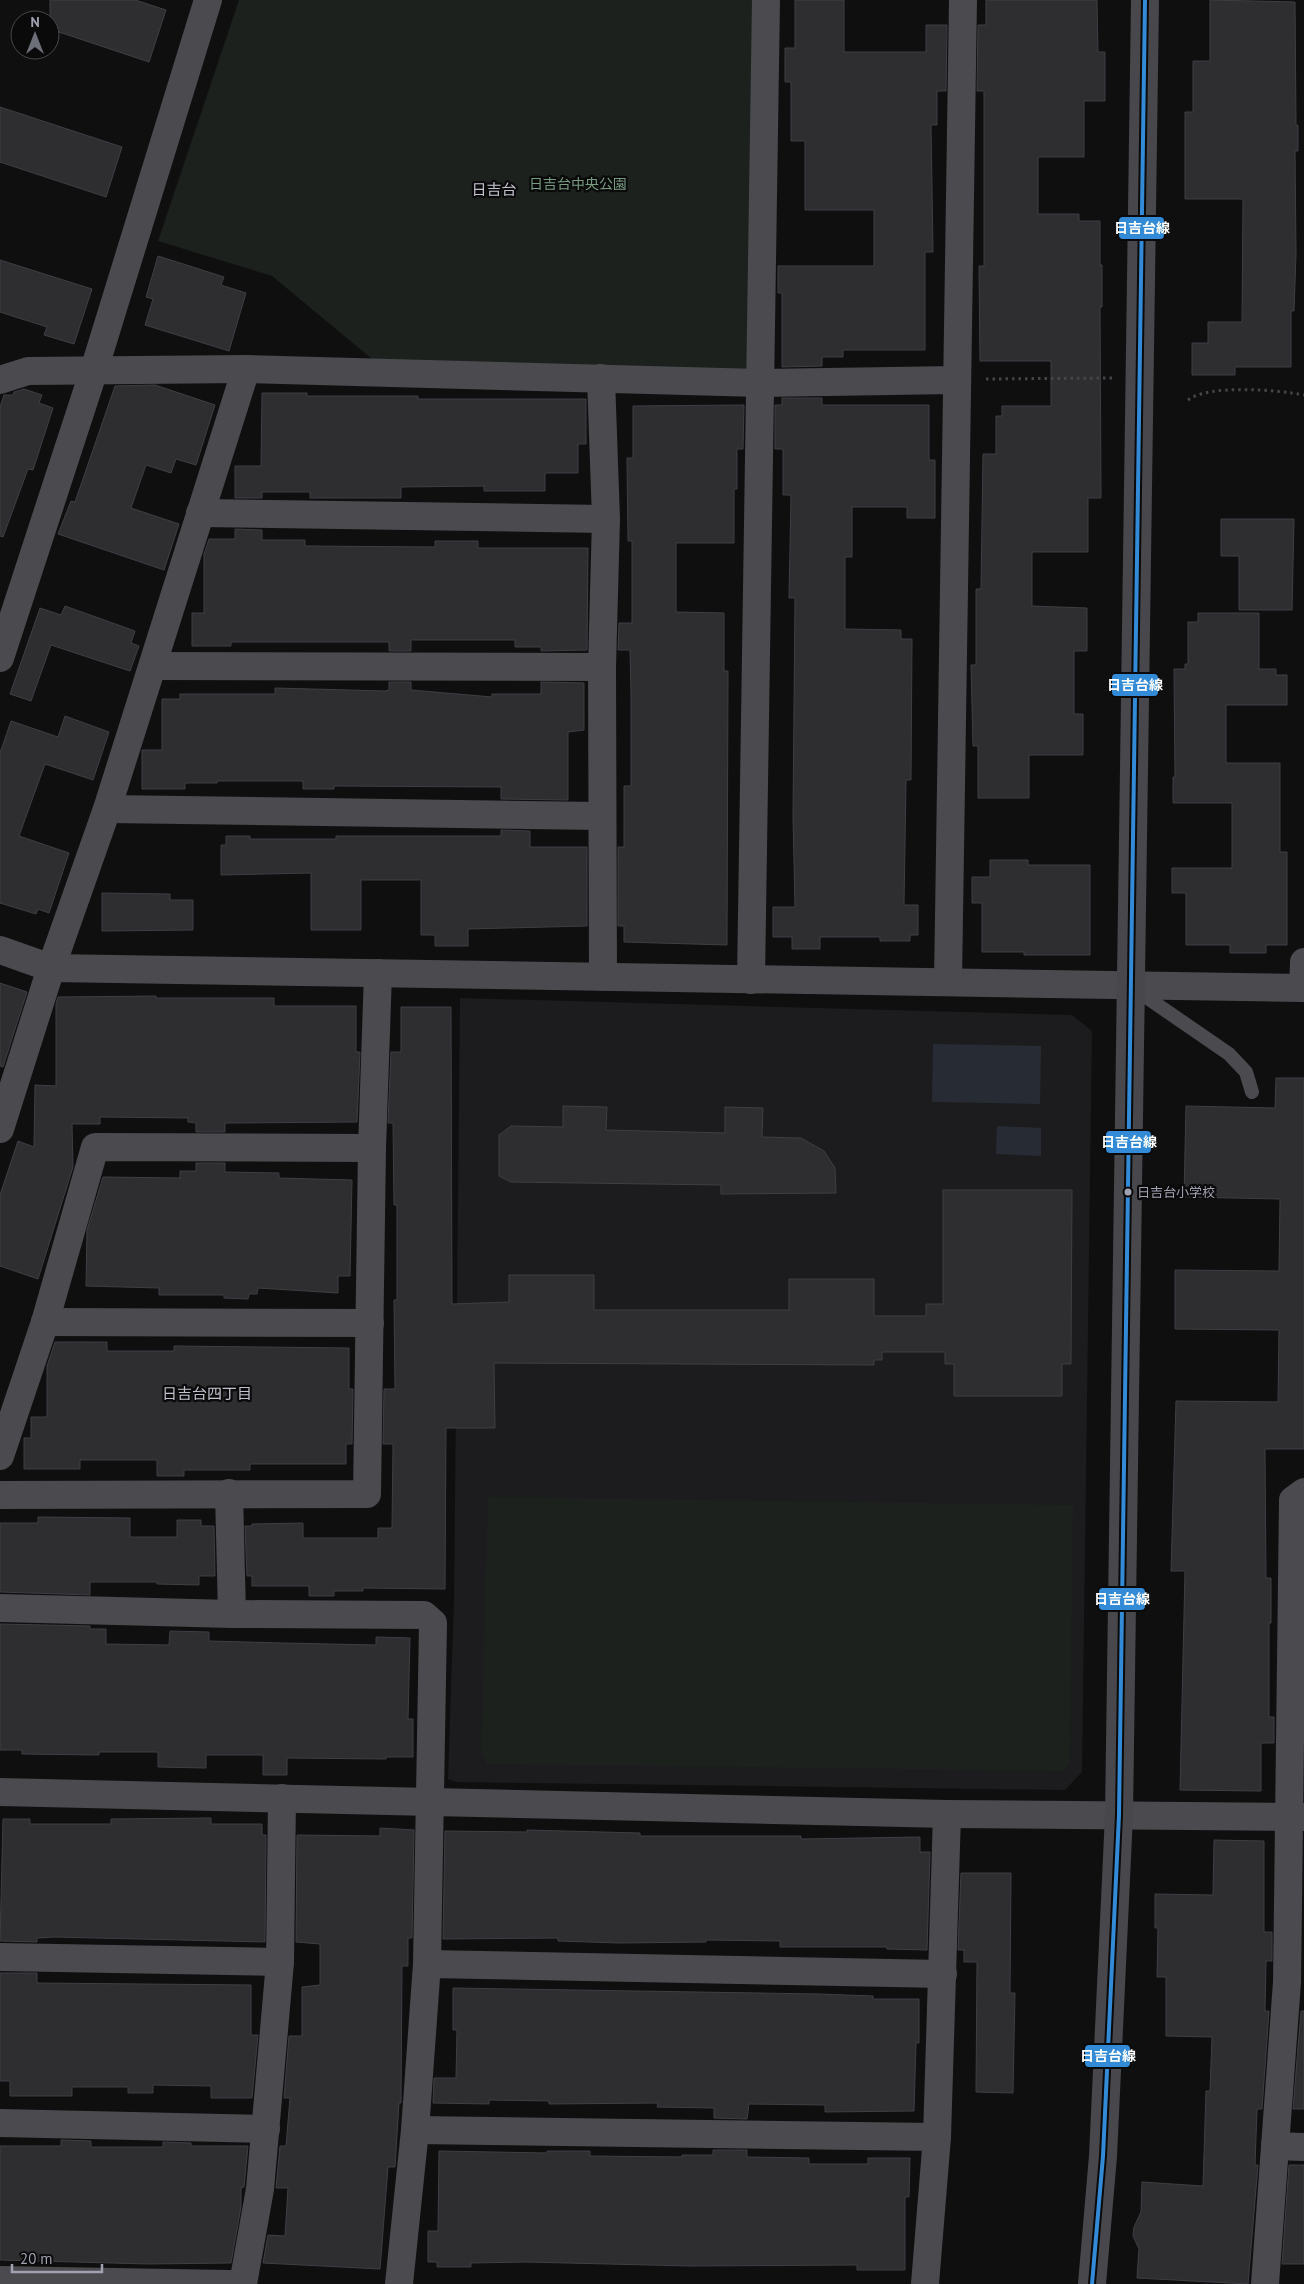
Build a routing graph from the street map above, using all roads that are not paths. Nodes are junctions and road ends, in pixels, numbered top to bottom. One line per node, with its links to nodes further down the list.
1 (208, 0): 6 (street)
2 (766, 0): 10 (street)
3 (963, 0): 9 (street)
4 (1145, 0): 25 (street)
5 (246, 369): 6 (street); 7 (street); 11 (street)
6 (94, 370): 8 (street); 13 (street)
7 (601, 378): 10 (street); 12 (street)
8 (0, 380)
9 (955, 380): 10 (street); 24 (street)
10 (760, 384): 23 (street)
11 (200, 512): 12 (street); 14 (street)
12 (606, 520): 15 (street)
13 (0, 658)
14 (153, 666): 15 (street); 16 (street)
15 (602, 667): 17 (street)
16 (107, 809): 17 (street); 20 (street)
17 (601, 816): 22 (street)
18 (0, 950): 20 (street)
19 (1304, 962): 26 (street)
20 (51, 968): 21 (street); 28 (street)
21 (378, 973): 22 (street); 29 (street)
22 (603, 977): 23 (street)
23 (750, 980): 24 (street)
24 (948, 982): 25 (street)
25 (1130, 986): 26 (street); 27 (lane); 43 (street)
26 (1304, 988)
27 (1252, 1092)
28 (0, 1129)
29 (372, 1148): 30 (street); 31 (street)
30 (45, 1322): 31 (street); 32 (street)
31 (370, 1323): 34 (street)
32 (0, 1456)
33 (1304, 1492): 38 (street)
34 (229, 1493): 35 (street); 37 (street)
35 (0, 1495)
36 (0, 1608): 37 (street)
37 (232, 1614): 41 (street)
38 (1297, 1647): 44 (street)
39 (0, 1792): 40 (street)
40 (282, 1798): 41 (street); 46 (street)
41 (429, 1800): 42 (street); 47 (street)
42 (947, 1814): 43 (street); 48 (street)
43 (1119, 1815): 44 (street); 61 (street)
44 (1296, 1817): 49 (street)
45 (0, 1956): 46 (street)
46 (280, 1962): 51 (street)
47 (426, 1964): 48 (street); 52 (street)
48 (943, 1974): 53 (street)
49 (1296, 1983): 54 (street)
50 (0, 2123): 51 (street)
51 (266, 2129): 58 (street)
52 (415, 2130): 53 (street); 59 (street)
53 (937, 2137): 60 (street)
54 (1275, 2146): 55 (street); 62 (street)
55 (1304, 2146)
56 (0, 2280): 57 (street)
57 (229, 2284)
58 (243, 2284)
59 (399, 2284)
60 (925, 2284)
61 (1092, 2284)
62 (1265, 2284)

